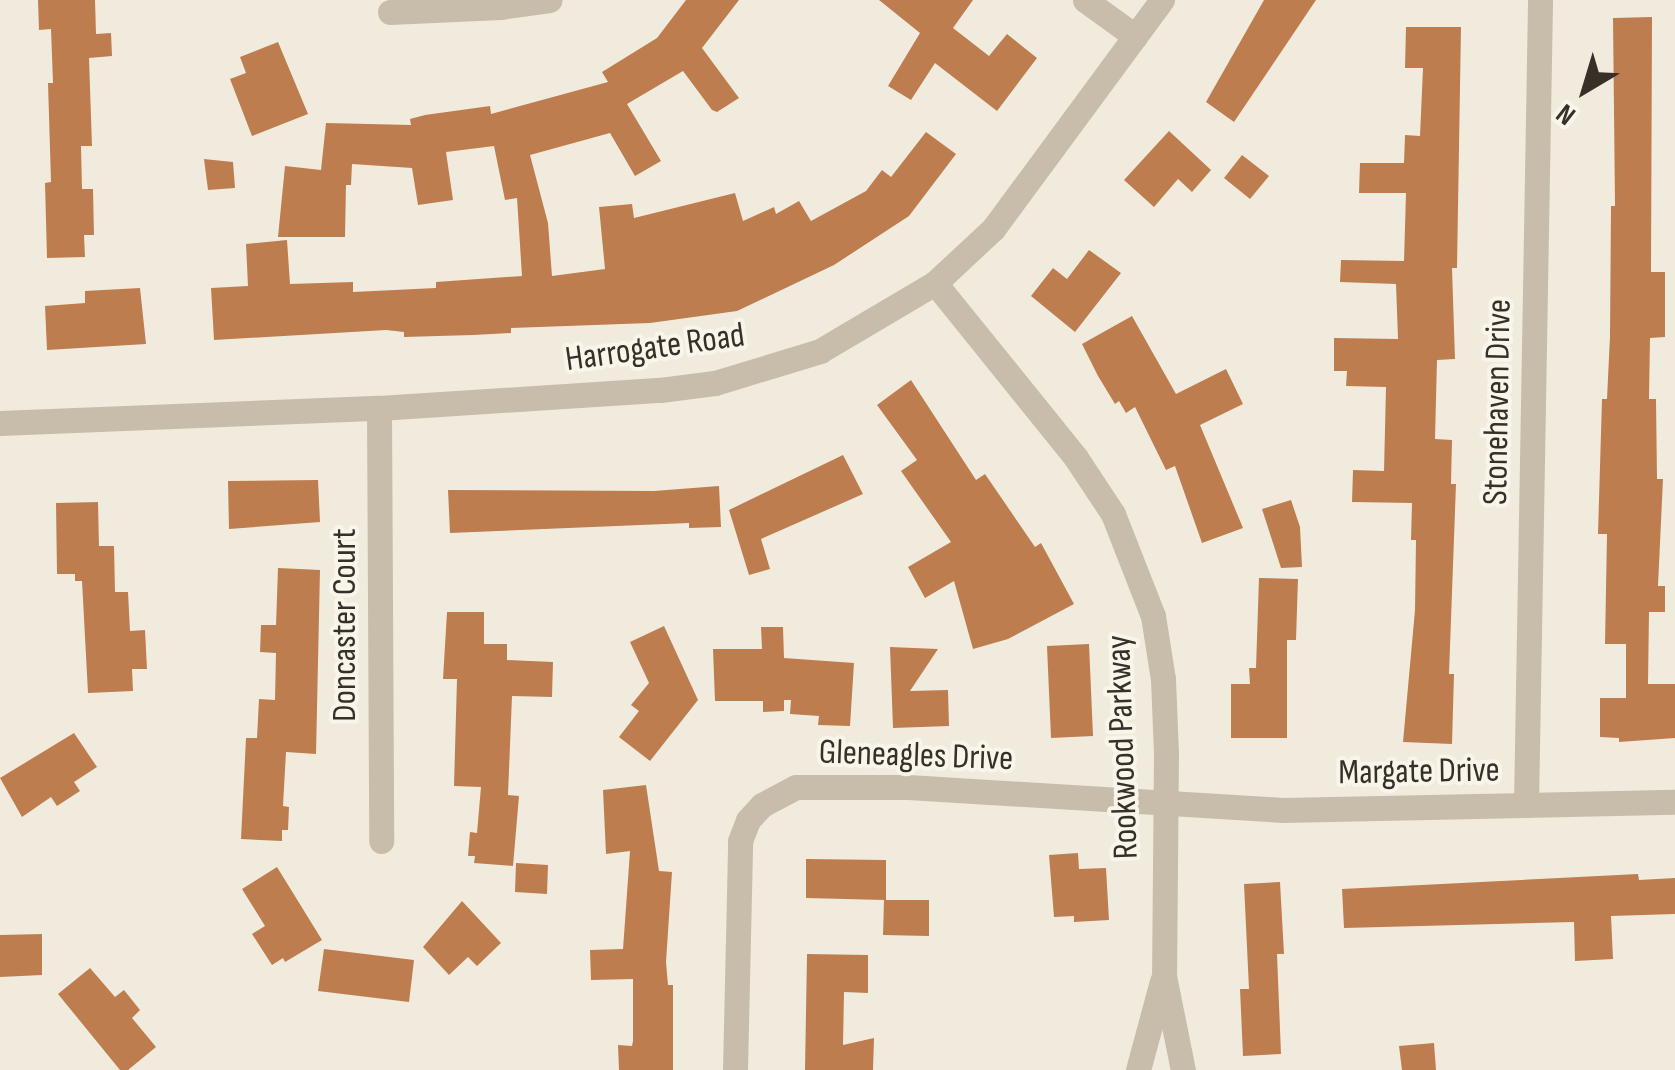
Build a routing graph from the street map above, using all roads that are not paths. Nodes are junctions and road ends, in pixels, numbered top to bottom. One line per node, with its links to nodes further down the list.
1 (550, 0): 5 (street)
2 (1085, 0): 6 (street)
3 (1162, 0): 6 (street, Harrogate Road)
4 (1540, 0): 12 (street, Stonehaven Drive)
5 (390, 12)
6 (1136, 36): 7 (street, Harrogate Road)
7 (935, 283): 8 (street, Harrogate Road); 10 (street, Rookwood Parkway)
8 (379, 408): 9 (street, Harrogate Road); 13 (street, Doncaster Court)
9 (0, 423)
10 (1164, 801): 12 (street, Margate Drive); 14 (street, Rookwood Parkway); 15 (street, Gleneagles Drive)
11 (1675, 802): 12 (street, Margate Drive)
12 (1526, 805)
13 (382, 841)
14 (1164, 976): 16 (street, Rookwood Parkway); 17 (street, Rookwood Parkway)
15 (735, 1070)
16 (1138, 1070)
17 (1183, 1070)

